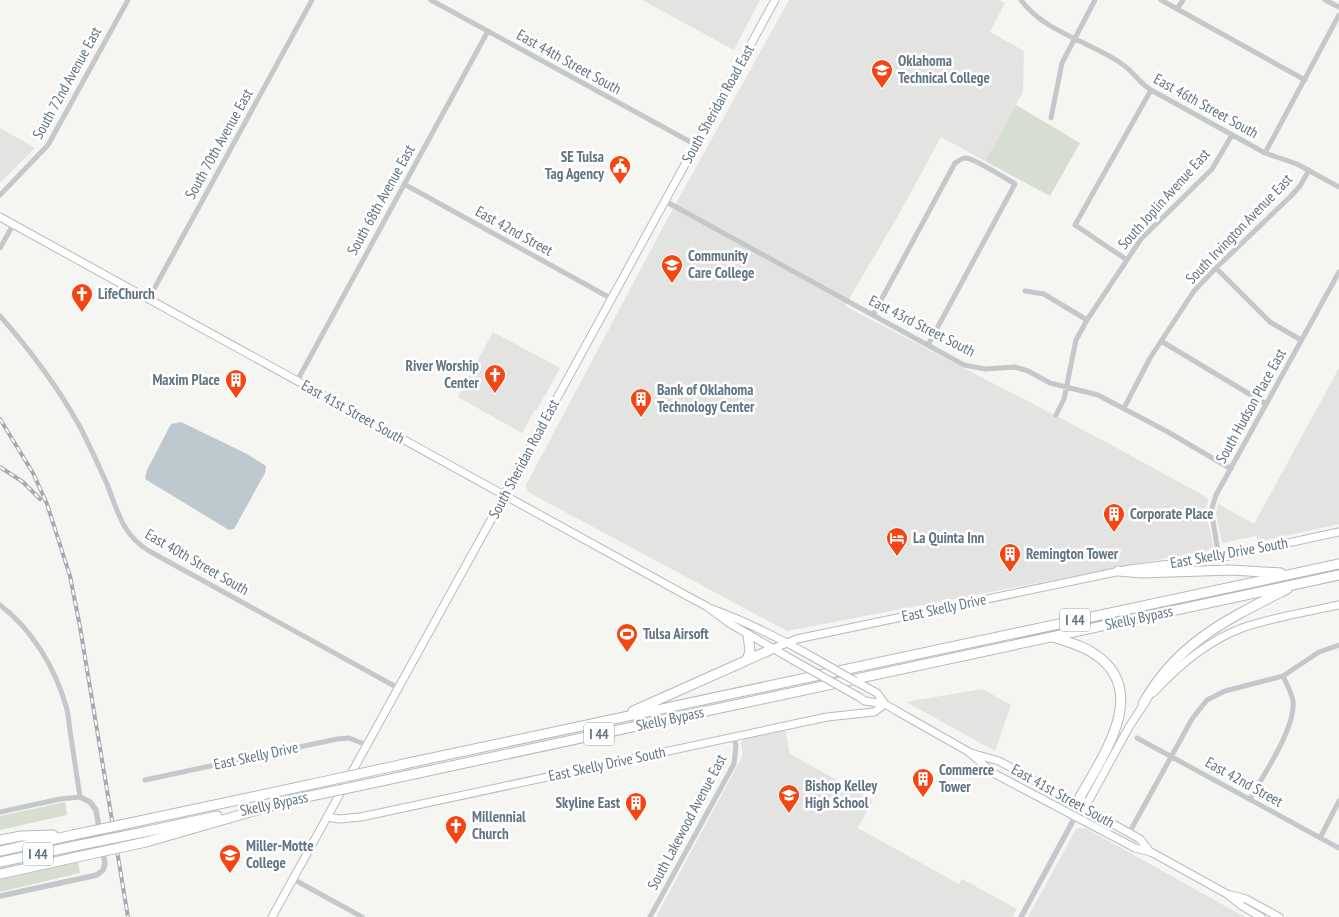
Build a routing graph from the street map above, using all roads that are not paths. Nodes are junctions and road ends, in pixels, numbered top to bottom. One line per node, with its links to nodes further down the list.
1 (128, 0): 24 (street, South 72nd Avenue East)
2 (312, 0): 34 (street, South 70th Avenue East)
3 (431, 0): 13 (street, East 44th Street South)
4 (775, 0): 19 (main road, South Sheridan Road East)
5 (1021, 0): 14 (street, East 46th Street South)
6 (1095, 0): 14 (street)
7 (1160, 0): 11 (street)
8 (1183, 0): 11 (street)
9 (1325, 0): 10 (street)
10 (1339, 8)
11 (1177, 9): 15 (street)
12 (1339, 15): 15 (street)
13 (488, 31): 19 (street, East 44th Street South); 22 (street, South 68th Avenue East)
14 (1074, 38): 16 (street, East 46th Street South); 17 (street)
15 (1305, 80): 20 (street)
16 (1151, 90): 18 (street, East 46th Street South); 29 (street)
17 (1051, 118)
18 (1232, 135): 20 (street, East 46th Street South); 29 (street, South Joplin Avenue East)
19 (696, 145): 25 (main road, South Sheridan Road East)
20 (1265, 153): 21 (street, East 46th Street South)
21 (1309, 170): 23 (street, East 46th Street South); 30 (street, South Irvington Avenue East)
22 (404, 184): 33 (street, East 42nd Street); 41 (street, South 68th Avenue East)
23 (1339, 187)
24 (0, 195)
25 (666, 201): 33 (main road, South Sheridan Road East); 35 (street, East 43rd Street South)
26 (0, 217): 27 (main road, East 41st Street South)
27 (13, 225): 28 (street); 34 (main road, East 41st Street South)
28 (0, 248)
29 (1126, 260): 37 (street, South Joplin Avenue East)
30 (1216, 268): 38 (street); 39 (street, South Irvington Avenue East)
31 (1339, 272): 38 (street, South Hudson Place East)
32 (1025, 291): 37 (street)
33 (612, 299): 47 (main road, South Sheridan Road East)
34 (148, 300): 41 (main road, East 41st Street South)
35 (873, 315): 40 (street, East 43rd Street South); 40 (street)
36 (0, 316): 65 (street, East 40th Street South)
37 (1087, 320): 42 (street, South Joplin Avenue East)
38 (1301, 340): 43 (street, South Hudson Place East)
39 (1161, 341): 43 (street); 44 (street, South Irvington Avenue East)
40 (928, 345): 42 (street, East 43rd Street South)
41 (297, 381): 47 (main road, East 41st Street South)
42 (1066, 387): 44 (street, East 43rd Street South); 45 (street, South Joplin Avenue East)
43 (1266, 404): 46 (street, South Hudson Place East)
44 (1124, 408): 46 (street, East 43rd Street South)
45 (1056, 415)
46 (1231, 468): 49 (street, South Hudson Place East)
47 (504, 496): 57 (main road, East 41st Street South); 65 (main road, South Sheridan Road East)
48 (1339, 532): 49 (main road, East Skelly Drive South)
49 (1219, 558): 51 (main road, East Skelly Drive South)
50 (1339, 564): 52 (highway, Skelly Bypass / I 44)
51 (1118, 571): 52 (highway); 60 (main road, East Skelly Drive)
52 (1294, 573): 68 (highway, Skelly Bypass / I 44)
53 (1339, 575): 54 (highway, Skelly Bypass / I 44)
54 (1299, 583): 59 (highway, Skelly Bypass / I 44); 67 (highway)
55 (0, 605): 75 (street)
56 (1339, 605): 67 (main road)
57 (706, 606): 58 (main road, East 41st Street South); 60 (main road, East 41st Street South)
58 (748, 635): 62 (main road, East 41st Street South); 63 (highway)
59 (1053, 637): 77 (highway, Skelly Bypass / I 44, bridge); 79 (highway)
60 (788, 643): 62 (main road, East Skelly Drive); 66 (main road, East 41st Street South, bridge)
61 (1339, 645): 64 (street)
62 (772, 649): 63 (highway); 66 (main road, East 41st Street South, bridge)
63 (747, 660): 68 (highway)
64 (1283, 676): 73 (street); 76 (street)
65 (398, 688): 71 (main road, South Sheridan Road East)
66 (884, 704): 69 (main road, East Skelly Drive South); 72 (main road, East 41st Street South)
67 (1143, 704): 79 (main road)
68 (617, 719): 84 (highway, Skelly Bypass / I 44, bridge)
69 (734, 736): 81 (main road, East Skelly Drive South); 97 (street, South Lakewood Avenue East)
70 (1137, 738): 73 (street, East 42nd Street)
71 (367, 745): 74 (street, East Skelly Drive); 81 (main road, South Sheridan Road East)
72 (969, 752): 79 (main road, East 41st Street South); 82 (main road, East 41st Street South)
73 (1172, 756): 76 (street, East 42nd Street); 83 (street)
74 (145, 780)
75 (80, 797): 80 (street); 94 (street)
76 (1250, 799): 85 (street, East 42nd Street)
77 (292, 800): 90 (highway, Skelly Bypass / I 44, bridge); 91 (highway, bridge)
78 (1339, 801): 85 (street)
79 (1080, 806): 82 (street); 83 (main road, East 41st Street South)
80 (0, 812)
81 (327, 817): 92 (main road, South Sheridan Road East)
82 (1074, 817): 89 (main road, East 41st Street South); 98 (street)
83 (1130, 833): 89 (main road, East 41st Street South)
84 (73, 835): 86 (highway); 88 (highway, Skelly Bypass / I 44)
85 (1320, 838): 87 (street, East 42nd Street)
86 (0, 840)
87 (1339, 848)
88 (0, 851)
89 (1150, 852): 93 (main road, East 41st Street South)
90 (0, 862)
91 (0, 874)
92 (293, 878): 95 (main road, South Sheridan Road East); 96 (street)
93 (1228, 895): 99 (main road, East 41st Street South); 100 (main road, East 41st Street South)
94 (0, 896)
95 (272, 917)
96 (362, 917)
97 (650, 917)
98 (1020, 917)
99 (1261, 917)
100 (1279, 917)

